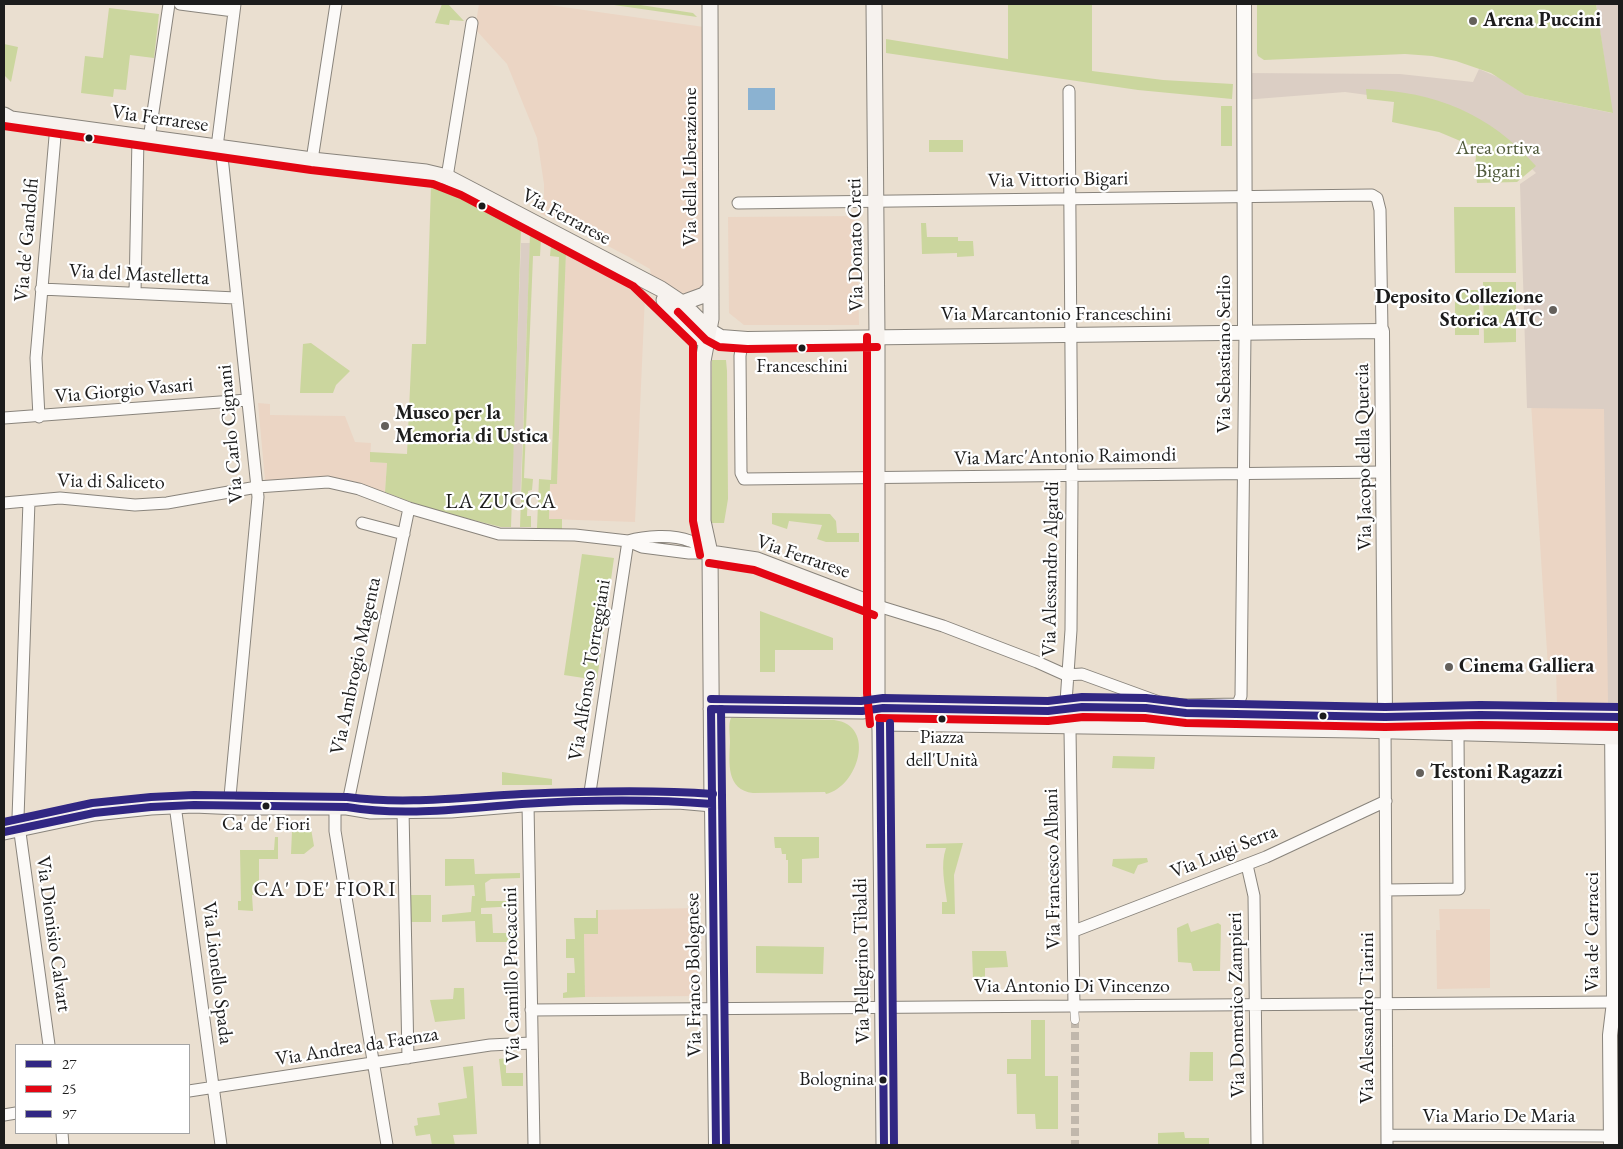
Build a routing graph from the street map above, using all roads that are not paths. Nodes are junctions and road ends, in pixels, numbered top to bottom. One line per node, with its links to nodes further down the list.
1 (169, 4): 12 (street)
2 (180, 4): 7 (street)
3 (336, 4): 14 (street)
4 (710, 4): 22 (main road, Via della Liberazione)
5 (874, 4): 19 (main road, Via Donato Creti)
6 (1244, 4): 16 (street, Via Sebastiano Serlio)
7 (235, 7): 13 (street, Via Carlo Cignani)
8 (472, 23): 15 (street)
9 (1068, 92): 17 (street, Via Alessandro Algardi)
10 (4, 115): 11 (main road, Via Ferrarese)
11 (56, 125): 12 (main road, Via Ferrarese); 23 (street, Via de' Gandolfi)
12 (144, 138): 13 (main road, Via Ferrarese); 24 (street)
13 (219, 147): 14 (main road, Via Ferrarese); 25 (street, Via Carlo Cignani)
14 (312, 160): 15 (main road, Via Ferrarese)
15 (446, 177): 21 (main road, Via Ferrarese)
16 (1246, 196): 17 (street, Via Vittorio Bigari); 18 (street, Via Vittorio Bigari); 29 (street, Via Sebastiano Serlio)
17 (1070, 198): 19 (street, Via Vittorio Bigari); 30 (street, Via Alessandro Algardi)
18 (1378, 198): 28 (street, Via Jacopo della Quercia)
19 (876, 202): 20 (street, Via Vittorio Bigari); 31 (main road, Via Donato Creti)
20 (738, 203)
21 (639, 278): 26 (main road, Via Ferrarese); 33 (main road, Via Ferrarese)
22 (711, 288): 26 (main road); 27 (main road, Via della Liberazione)
23 (41, 289): 24 (street, Via del Mastelletta); 35 (street, Via de' Gandolfi)
24 (135, 293): 25 (street, Via del Mastelletta)
25 (236, 298): 34 (street, Via Carlo Cignani)
26 (682, 302): 27 (main road, Via Ferrarese)
27 (709, 330): 32 (street, Via Marcantonio Franceschini); 33 (main road)
28 (1382, 331): 29 (street, Via Marcantonio Franceschini); 37 (street, Via Jacopo della Quercia)
29 (1245, 333): 30 (street, Via Marcantonio Franceschini); 38 (street, Via Sebastiano Serlio)
30 (1071, 335): 31 (street, Via Marcantonio Franceschini); 39 (street, Via Alessandro Algardi)
31 (877, 337): 32 (street, Via Marcantonio Franceschini); 40 (main road, Via Donato Creti)
32 (747, 339): 40 (street, Via Marc'Antonio Raimondi)
33 (704, 347): 48 (main road)
34 (247, 400): 35 (street, Via Giorgio Vasari); 41 (street, Via Carlo Cignani)
35 (39, 417): 36 (street, Via Giorgio Vasari)
36 (4, 418)
37 (1384, 472): 38 (street, Via Marc'Antonio Raimondi); 56 (street, Via Jacopo della Quercia)
38 (1245, 473): 39 (street, Via Marc'Antonio Raimondi); 51 (street, Via Sebastiano Serlio)
39 (1072, 476): 40 (street, Via Marc'Antonio Raimondi); 50 (street, Via Alessandro Algardi)
40 (876, 478): 49 (main road, Via Donato Creti)
41 (257, 487): 42 (street, Via di Saliceto); 44 (street, Via di Saliceto); 64 (street, Via Carlo Cignani)
42 (29, 500): 43 (street, Via di Saliceto); 67 (street, Via Dionisio Calvart)
43 (4, 502)
44 (409, 508): 46 (street, Via Ambrogio Magenta); 47 (street, Via di Saliceto)
45 (362, 524): 46 (street)
46 (404, 534): 65 (street, Via Ambrogio Magenta)
47 (628, 541): 48 (street, Via di Saliceto); 61 (street, Via Alfonso Torreggiani)
48 (710, 553): 49 (main road, Via Ferrarese); 52 (main road)
49 (878, 606): 50 (street, Via Ferrarese); 55 (main road)
50 (1066, 675): 51 (street, Via Ferrarese); 53 (street, Via Alessandro Algardi)
51 (1239, 703)
52 (711, 709): 55 (main road); 62 (main road)
53 (1068, 717): 55 (main road); 56 (main road); 71 (street, Via Francesco Albani)
54 (1616, 717): 56 (main road); 58 (street, Via de' Carracci)
55 (879, 718): 76 (main road, Via Pellegrino Tibaldi)
56 (1386, 724): 57 (main road); 59 (street, Via Alessandro Tiarini)
57 (1458, 733): 58 (main road); 70 (street)
58 (1616, 737): 72 (street, Via de' Carracci)
59 (1386, 801): 69 (street, Via Luigi Serra); 70 (street, Via Alessandro Tiarini)
60 (528, 804): 61 (main road); 66 (main road); 78 (street, Via Camillo Procaccini)
61 (586, 804): 62 (main road)
62 (712, 804): 77 (street, Via Franco Bolognese)
63 (175, 805): 64 (main road); 67 (main road); 84 (street, Via Lionello Spada)
64 (229, 807): 65 (main road)
65 (341, 808): 66 (main road); 83 (street, Via Ambrogio Magenta)
66 (403, 810): 82 (street)
67 (19, 828): 68 (main road); 81 (street, Via Dionisio Calvart)
68 (4, 832)
69 (1247, 865): 71 (street, Via Luigi Serra); 73 (street, Via Domenico Zampieri)
70 (1386, 890): 74 (street, Via Alessandro Tiarini)
71 (1074, 931): 75 (street, Via Francesco Albani)
72 (1614, 1002): 74 (street, Via Antonio Di Vincenzo); 87 (street, Via de' Carracci)
73 (1256, 1003): 74 (street, Via Antonio Di Vincenzo); 75 (street, Via Antonio Di Vincenzo); 93 (street, Via Domenico Zampieri)
74 (1386, 1003): 86 (street, Via Alessandro Tiarini)
75 (1074, 1006): 76 (street, Via Antonio Di Vincenzo); 79 (street, Via Francesco Albani)
76 (881, 1007): 77 (street, Via Antonio Di Vincenzo); 92 (main road, Via Pellegrino Tibaldi)
77 (715, 1008): 78 (street, Via Antonio Di Vincenzo); 91 (street, Via Franco Bolognese)
78 (531, 1010): 80 (street, Via Camillo Procaccini)
79 (1075, 1020)
80 (531, 1043): 82 (street, Via Andrea da Faenza); 90 (street, Via Camillo Procaccini)
81 (49, 1044)
82 (408, 1058): 83 (street, Via Andrea da Faenza)
83 (374, 1064): 84 (street, Via Andrea da Faenza); 89 (street, Via Ambrogio Magenta)
84 (213, 1088): 85 (street, Via Andrea da Faenza); 88 (street, Via Lionello Spada)
85 (190, 1091)
86 (1387, 1140): 87 (street, Via Mario De Maria)
87 (1611, 1141)
88 (221, 1145)
89 (387, 1145)
90 (534, 1145)
91 (716, 1145)
92 (884, 1145)
93 (1257, 1145)

